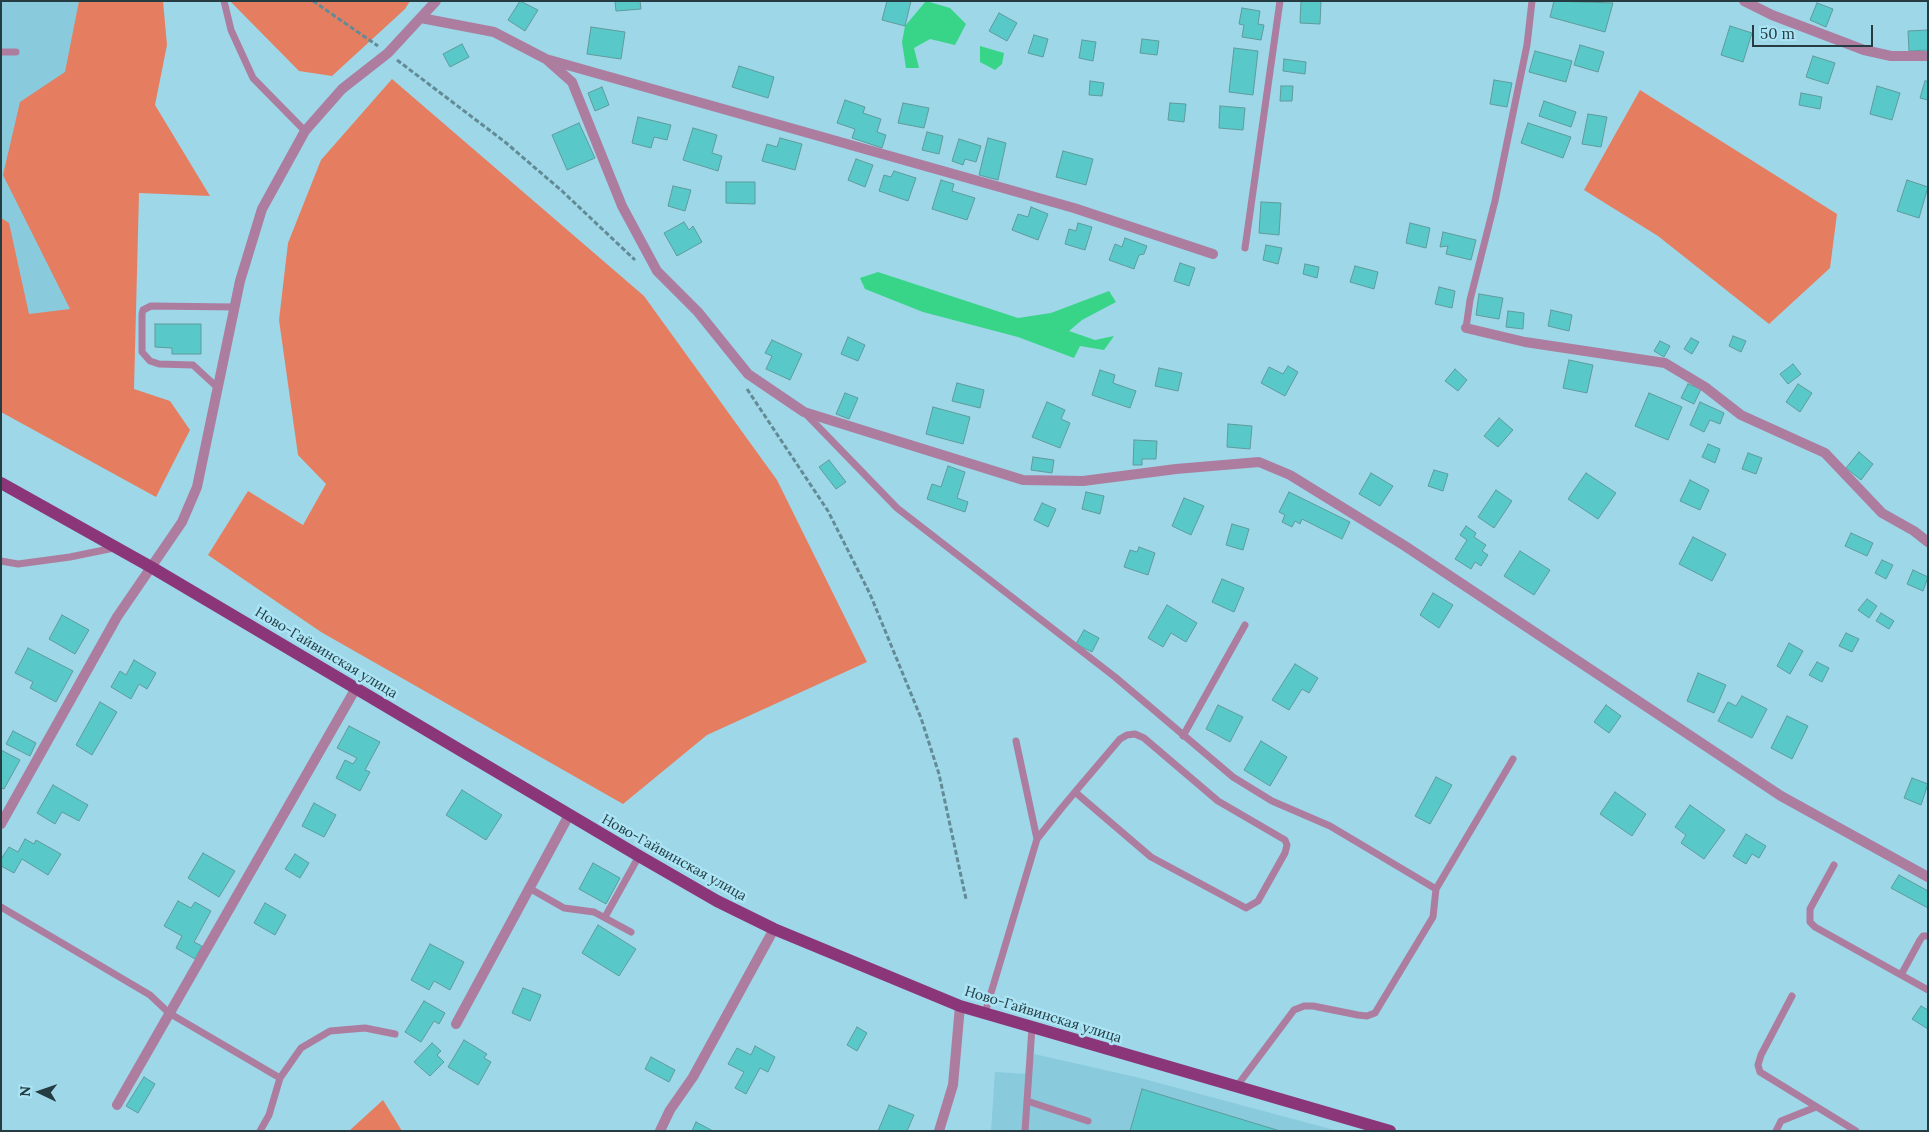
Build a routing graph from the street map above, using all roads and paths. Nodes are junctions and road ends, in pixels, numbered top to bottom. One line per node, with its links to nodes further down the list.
1 (224, 1): 13 (lane)
2 (313, 1): 10 (path)
3 (436, 1): 7 (street)
4 (1280, 1): 14 (lane)
5 (1532, 1): 18 (lane)
6 (1744, 1): 11 (street)
7 (421, 18): 10 (street); 12 (street)
8 (1, 52): 9 (lane)
9 (16, 52)
10 (388, 53): 13 (street); 16 (path)
11 (1928, 56)
12 (546, 59): 15 (street); 21 (street)
13 (305, 131): 17 (street)
14 (1245, 248)
15 (1213, 254)
16 (638, 263)
17 (235, 307): 20 (street); 20 (lane)
18 (1466, 328): 23 (street)
19 (742, 383): 41 (path)
20 (218, 388): 26 (street)
21 (804, 412): 29 (lane); 38 (street)
22 (1, 483): 24 (main road, Ново-Гайвинская улица)
23 (1928, 542)
24 (116, 548): 25 (lane); 26 (main road, Ново-Гайвинская улица)
25 (1, 561)
26 (151, 567): 28 (main road, Ново-Гайвинская улица); 34 (street)
27 (1244, 625): 29 (lane)
28 (356, 688): 33 (main road, Ново-Гайвинская улица); 51 (street)
29 (1183, 736): 40 (lane)
30 (1016, 741): 35 (lane)
31 (1513, 759): 40 (lane)
32 (1075, 792): 32 (lane); 35 (lane)
33 (568, 815): 36 (main road, Ново-Гайвинская улица); 39 (street)
34 (1, 824)
35 (1037, 839): 52 (lane)
36 (638, 856): 43 (lane); 44 (main road, Ново-Гайвинская улица)
37 (1834, 865): 47 (lane)
38 (1928, 876)
39 (529, 888): 43 (lane); 53 (street)
40 (1436, 889): 57 (lane)
41 (966, 899)
42 (1, 907): 51 (lane)
43 (605, 917): 45 (lane)
44 (774, 929): 50 (main road, Ново-Гайвинская улица); 63 (street)
45 (631, 932)
46 (1928, 936): 47 (lane)
47 (1900, 975): 48 (lane)
48 (1928, 990)
49 (1792, 996): 60 (lane)
50 (960, 1006): 52 (main road, Ново-Гайвинская улица); 64 (street)
51 (169, 1013): 56 (lane); 59 (street)
52 (985, 1013): 54 (main road, Ново-Гайвинская улица)
53 (456, 1024)
54 (1032, 1027): 57 (main road, Ново-Гайвинская улица); 58 (lane)
55 (395, 1034): 56 (lane)
56 (280, 1078): 62 (lane)
57 (1237, 1086): 66 (main road, Ново-Гайвинская улица)
58 (1027, 1101): 61 (lane); 65 (lane)
59 (117, 1104)
60 (1816, 1107): 67 (lane); 68 (lane)
61 (1088, 1121)
62 (260, 1131)
63 (660, 1131)
64 (939, 1131)
65 (1025, 1131)
66 (1390, 1131)
67 (1776, 1131)
68 (1856, 1131)

